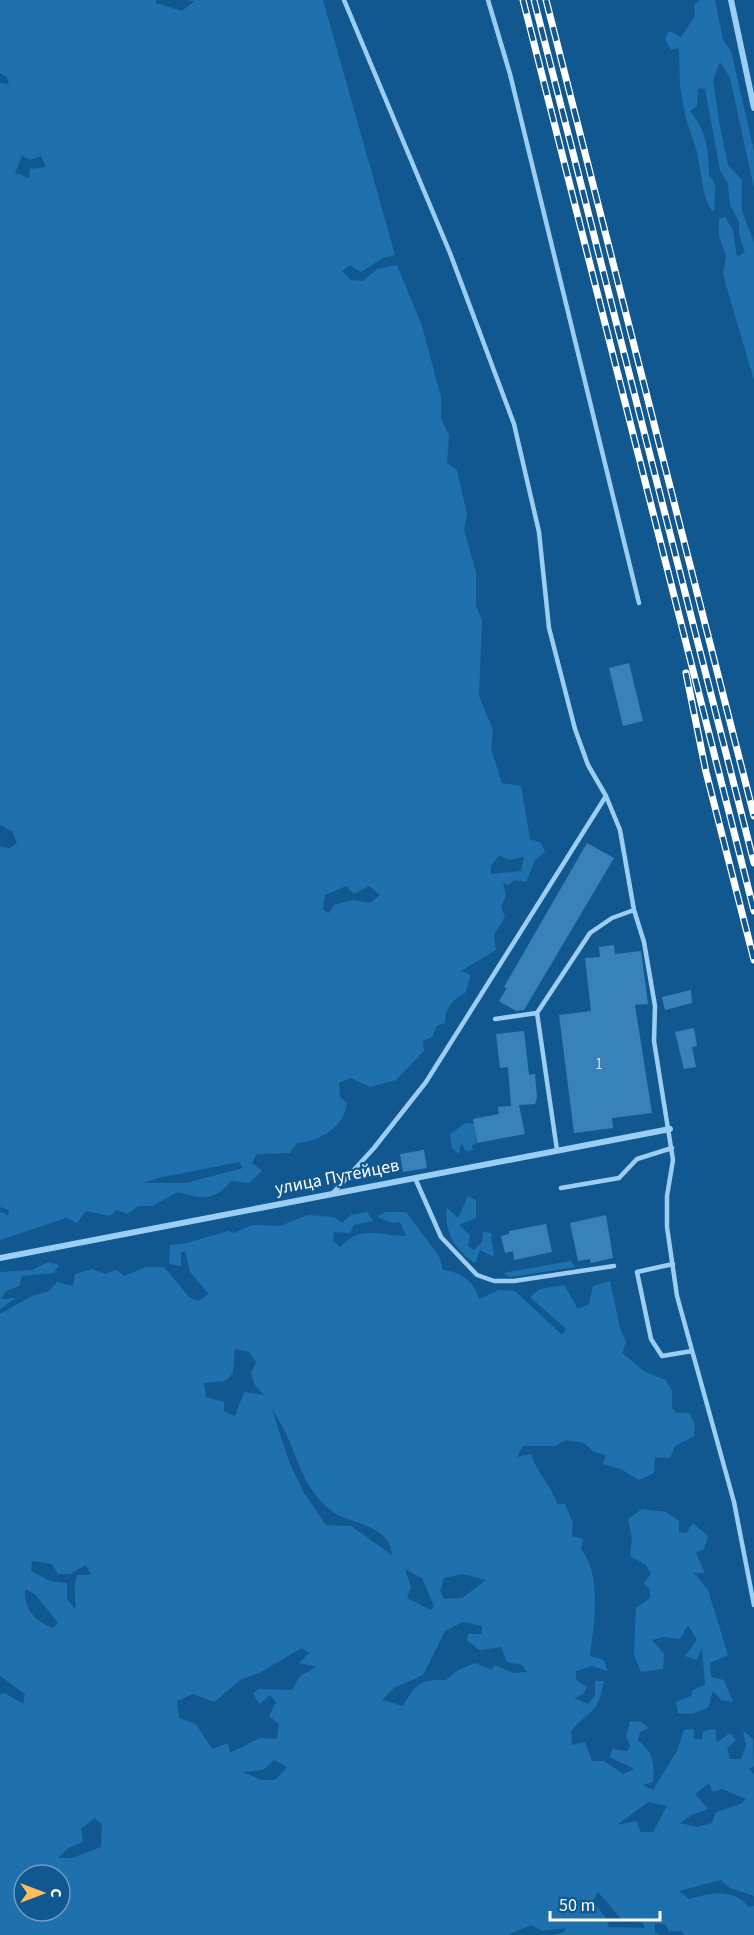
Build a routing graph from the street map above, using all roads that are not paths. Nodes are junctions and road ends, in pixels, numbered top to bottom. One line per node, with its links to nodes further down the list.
1 (344, 0): 6 (lane)
2 (488, 0): 5 (lane)
3 (731, 0): 4 (street)
4 (754, 108)
5 (639, 603)
6 (606, 796): 7 (lane); 15 (lane)
7 (634, 910): 8 (lane); 10 (lane)
8 (537, 1013): 9 (lane); 12 (lane)
9 (495, 1019)
10 (670, 1129): 11 (lane); 12 (street, улица Путейцев)
11 (672, 1148): 14 (lane); 17 (lane)
12 (558, 1150): 13 (street, улица Путейцев)
13 (415, 1178): 15 (street, улица Путейцев); 18 (lane)
14 (561, 1188)
15 (332, 1194): 16 (street, улица Путейцев)
16 (0, 1258)
17 (673, 1264): 19 (lane); 19 (lane)
18 (614, 1266)
19 (692, 1351): 20 (lane)
20 (754, 1605)

